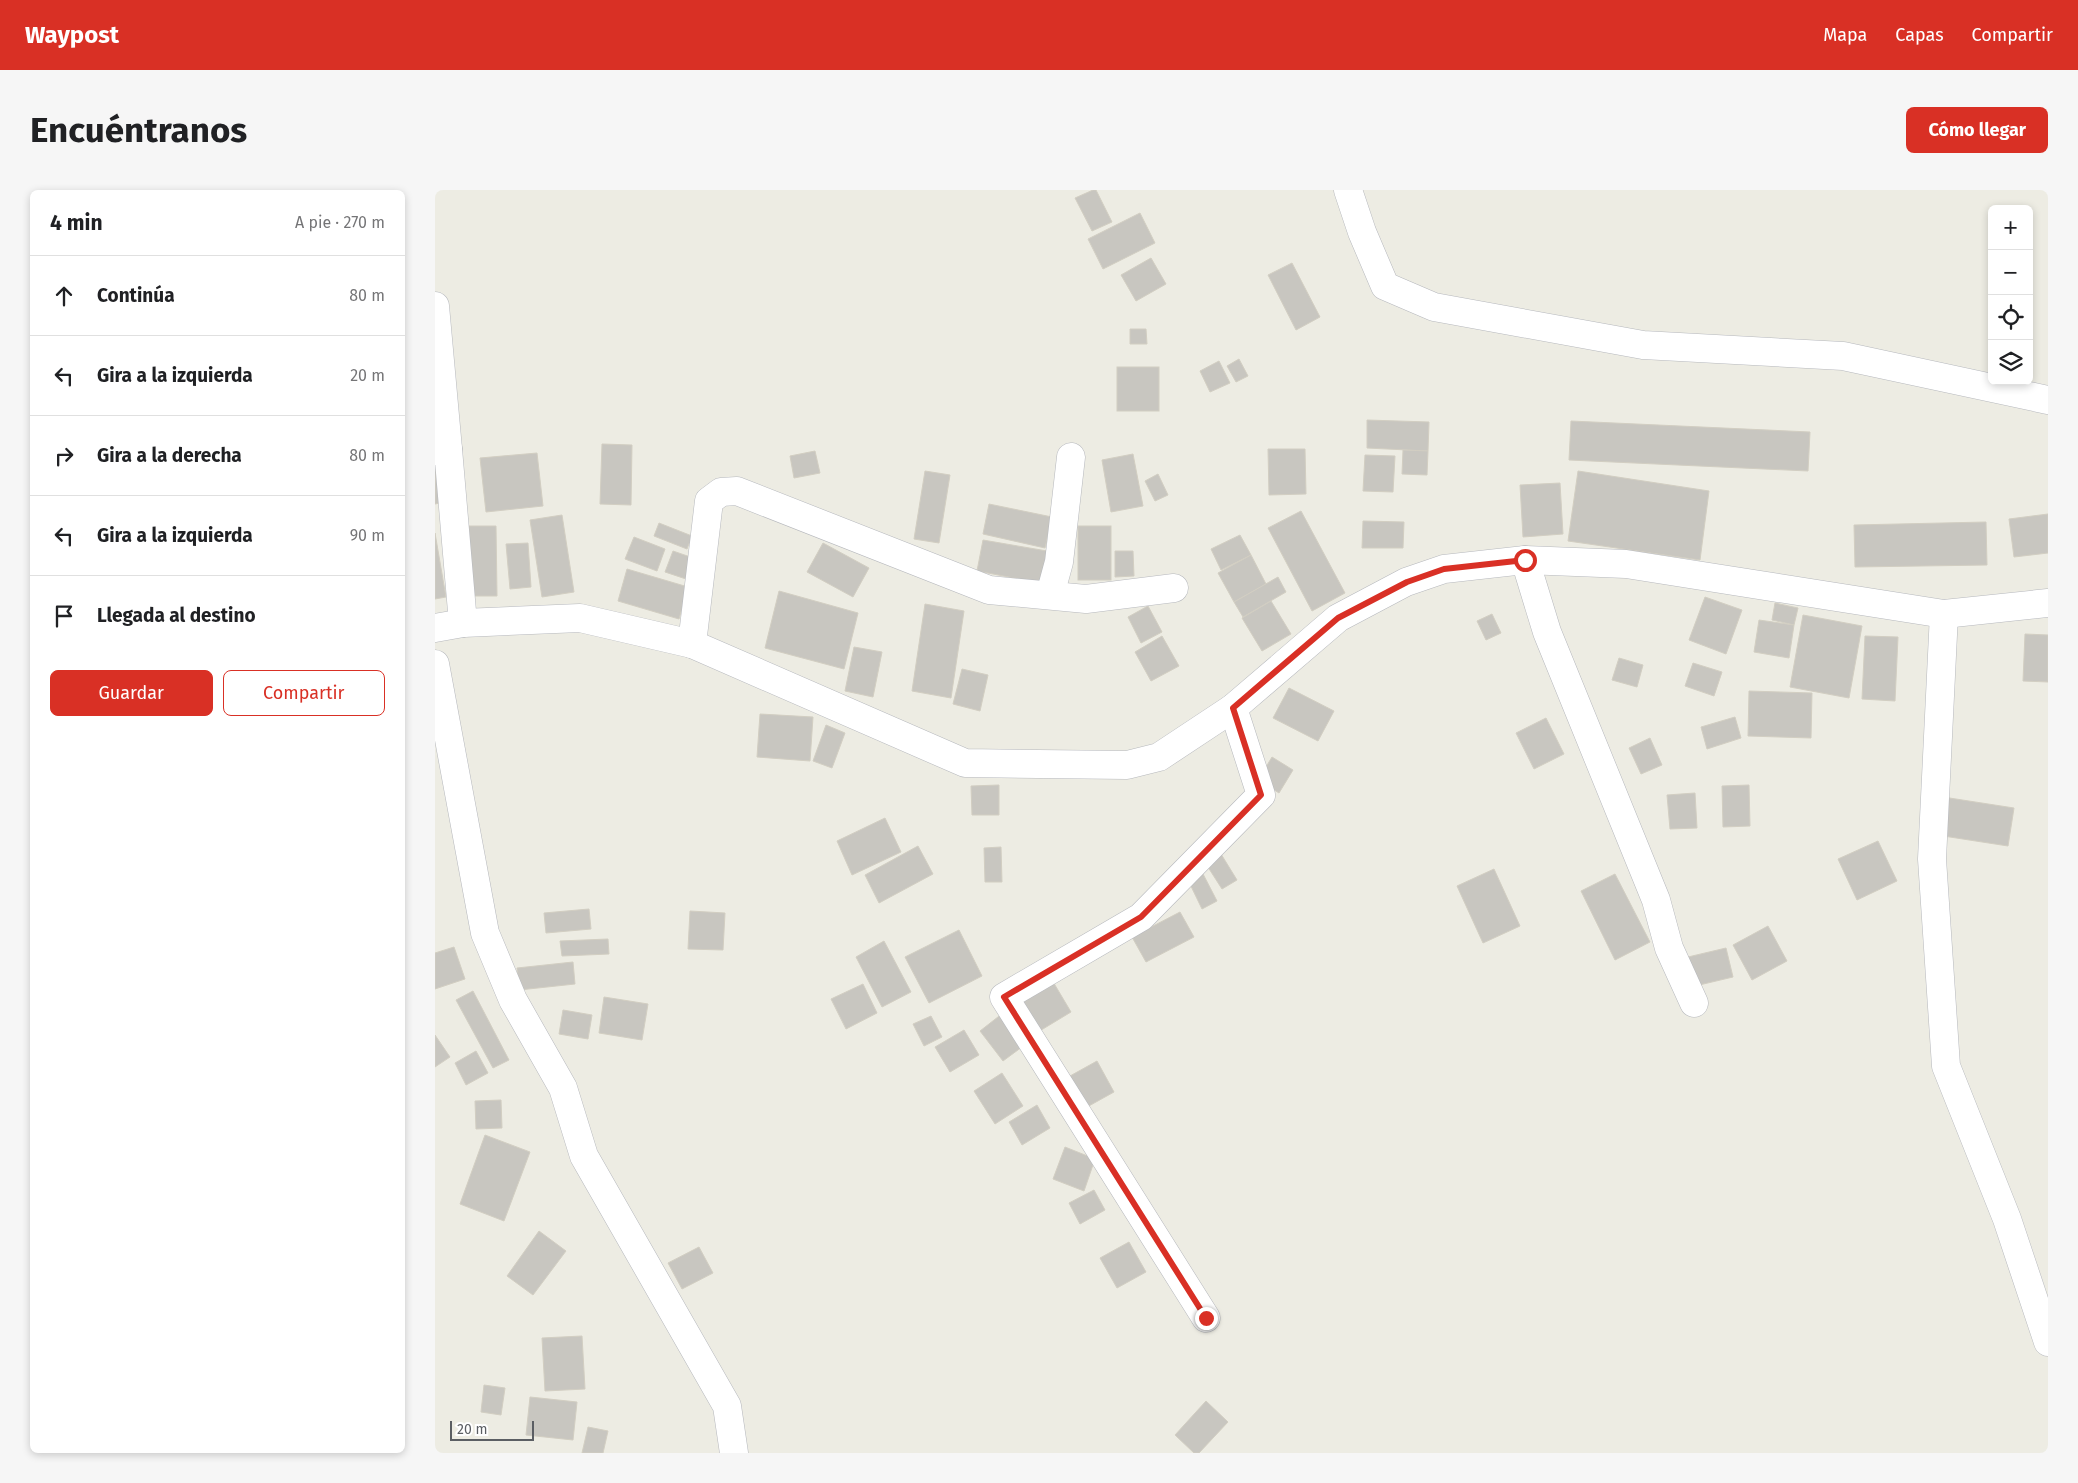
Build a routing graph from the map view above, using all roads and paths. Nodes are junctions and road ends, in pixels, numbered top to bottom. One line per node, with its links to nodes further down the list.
1 (1348, 190): 3 (street)
2 (435, 308): 4 (street)
3 (2048, 400)
4 (442, 450): 11 (street)
5 (1071, 457): 8 (street)
6 (1525, 560): 10 (street); 15 (street); 16 (street)
7 (1174, 588): 8 (street)
8 (1050, 595): 13 (street)
9 (2048, 603): 10 (street)
10 (1944, 614): 18 (street)
11 (463, 623): 12 (street); 13 (street)
12 (435, 628)
13 (692, 644): 15 (street)
14 (435, 664): 19 (street)
15 (1233, 708): 17 (street)
16 (1694, 1003)
17 (1206, 1318)
18 (2048, 1342)
19 (734, 1453)

